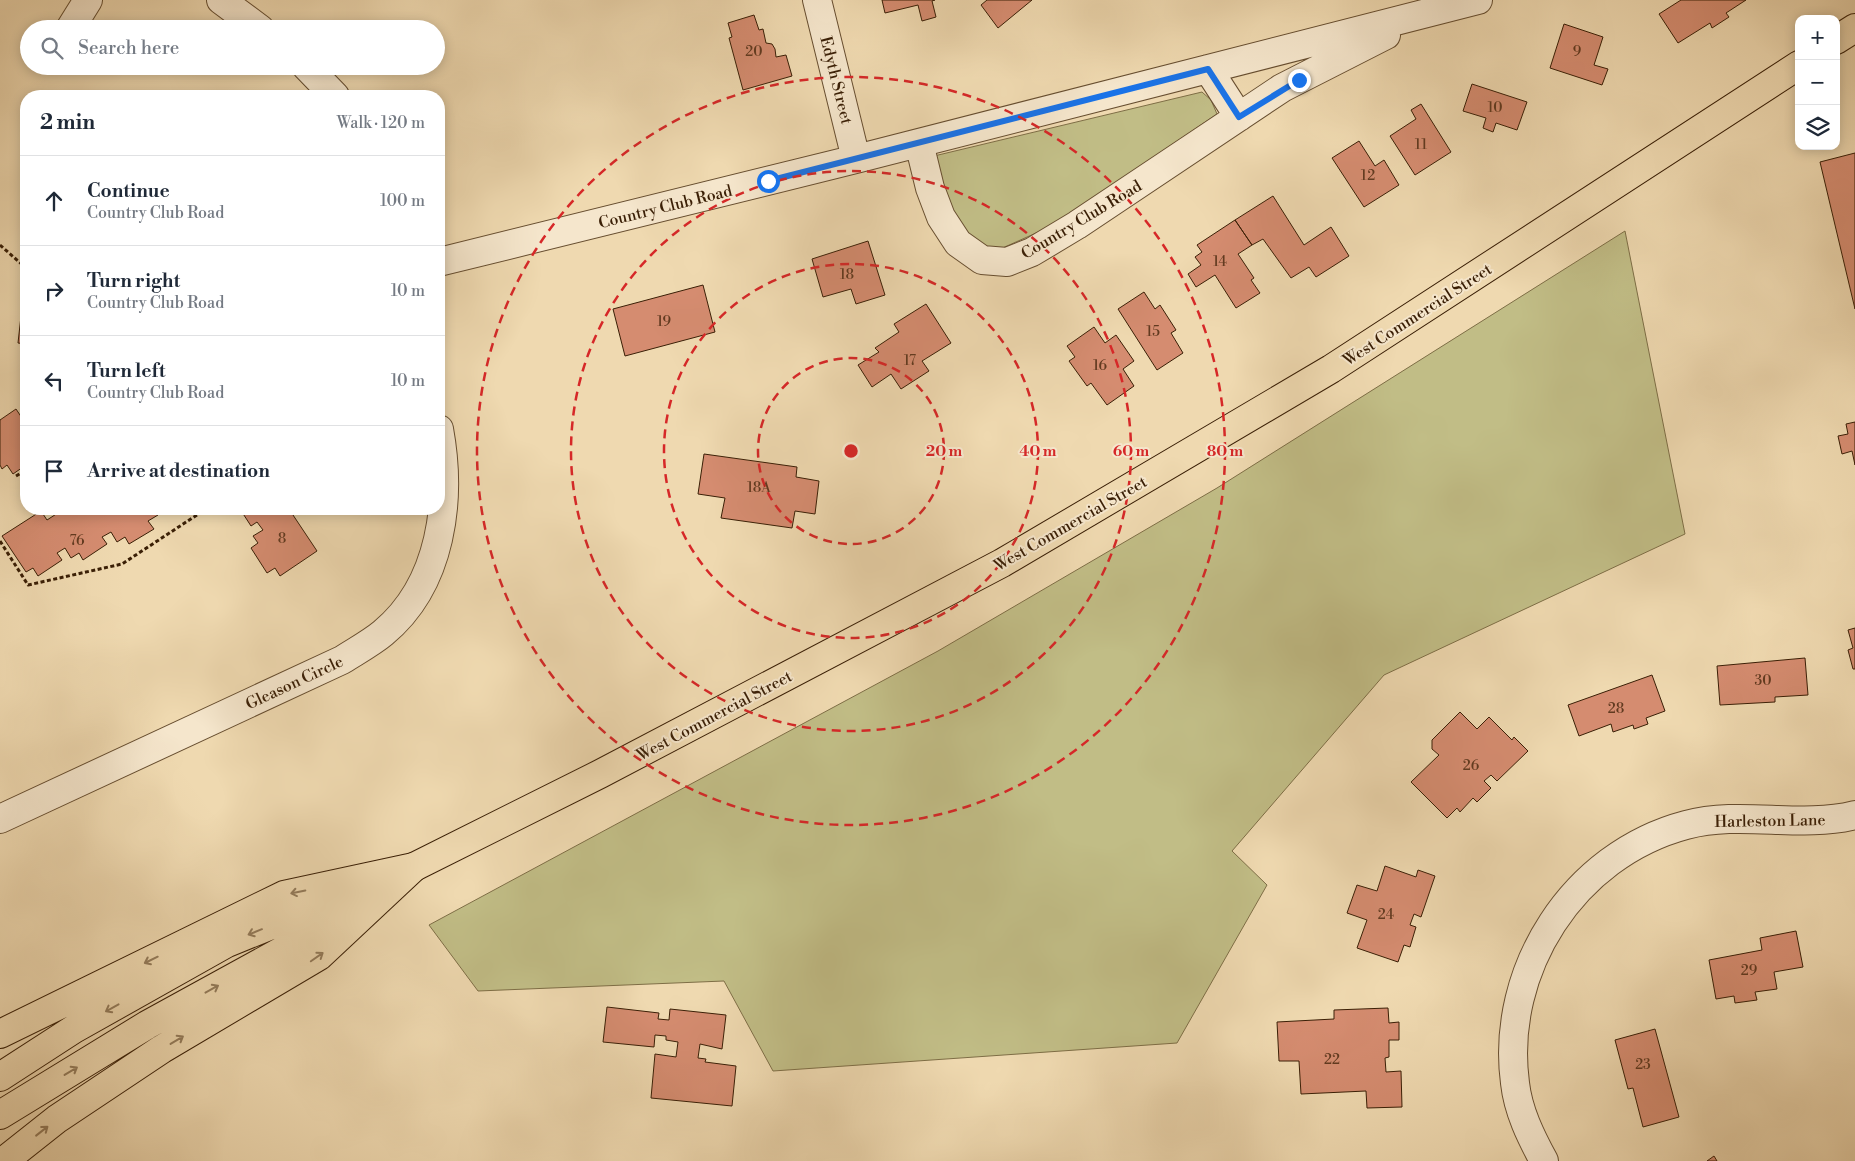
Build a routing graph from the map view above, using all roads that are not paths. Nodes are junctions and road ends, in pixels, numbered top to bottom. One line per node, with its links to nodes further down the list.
1 (88, 0): 6 (street)
2 (221, 0): 7 (street)
3 (817, 0): 16 (street, Edyth Street)
4 (1478, 0): 5 (street, Country Club Road)
5 (1432, 12): 11 (street, Country Club Road); 14 (street, Country Club Road)
6 (76, 20)
7 (248, 20)
8 (1855, 28): 9 (main road)
9 (1840, 37)
10 (1795, 68): 21 (main road, West Commercial Street)
11 (1208, 69): 14 (street); 15 (street, Country Club Road)
12 (315, 75): 13 (street)
13 (329, 90)
14 (1239, 117): 15 (street, Country Club Road)
15 (919, 143): 16 (street, Country Club Road)
16 (856, 159): 17 (street, Country Club Road)
17 (445, 261)
18 (442, 515): 20 (street, Gleason Circle)
19 (1855, 815): 26 (street, Harleston Lane)
20 (0, 819)
21 (414, 867): 22 (main road, one-way to 22); 23 (main road, one-way to 23); 24 (main road, one-way to 21); 25 (main road, one-way to 21)
22 (0, 1034)
23 (0, 1077)
24 (0, 1115)
25 (4, 1161)
26 (1544, 1161)

